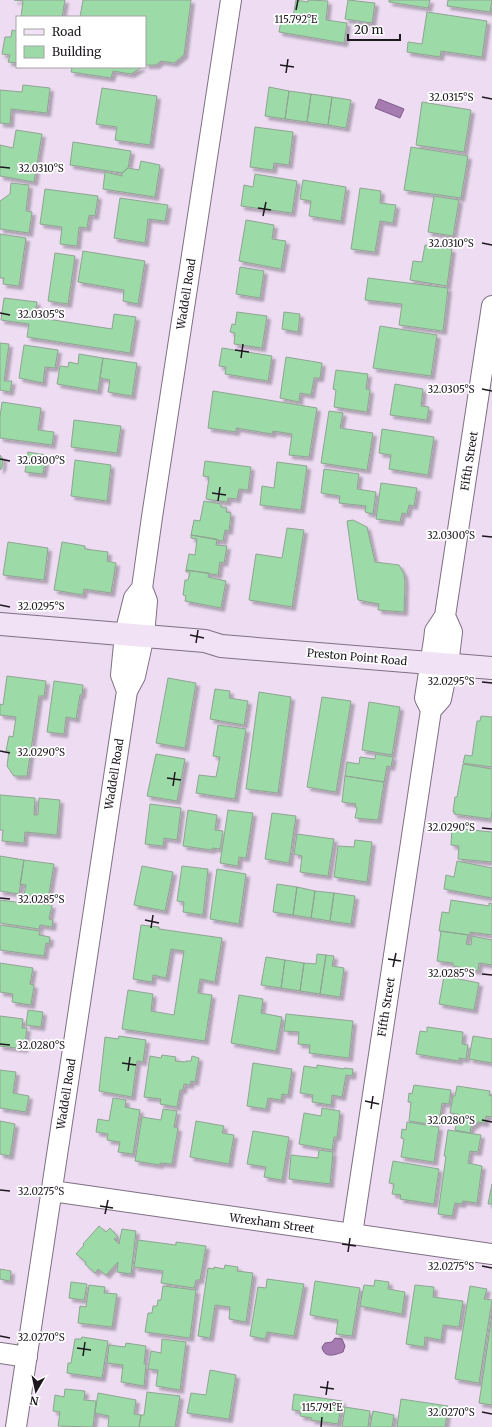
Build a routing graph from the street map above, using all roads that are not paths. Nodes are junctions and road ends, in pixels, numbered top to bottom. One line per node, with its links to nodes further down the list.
1 (231, 0): 5 (street, Waddell Road)
2 (492, 306): 6 (street, Fifth Street)
3 (0, 624): 5 (main road, Preston Point Road)
4 (0, 635): 5 (main road, Preston Point Road)
5 (133, 640): 6 (main road, Preston Point Road); 8 (street, Waddell Road)
6 (439, 664): 7 (main road, Preston Point Road); 9 (street, Fifth Street)
7 (492, 668)
8 (52, 1191): 9 (street, Wrexham Street); 12 (street, Waddell Road)
9 (352, 1234): 10 (street, Wrexham Street)
10 (492, 1254)
11 (0, 1353): 12 (street)
12 (27, 1357): 13 (street, Waddell Road)
13 (16, 1427)

